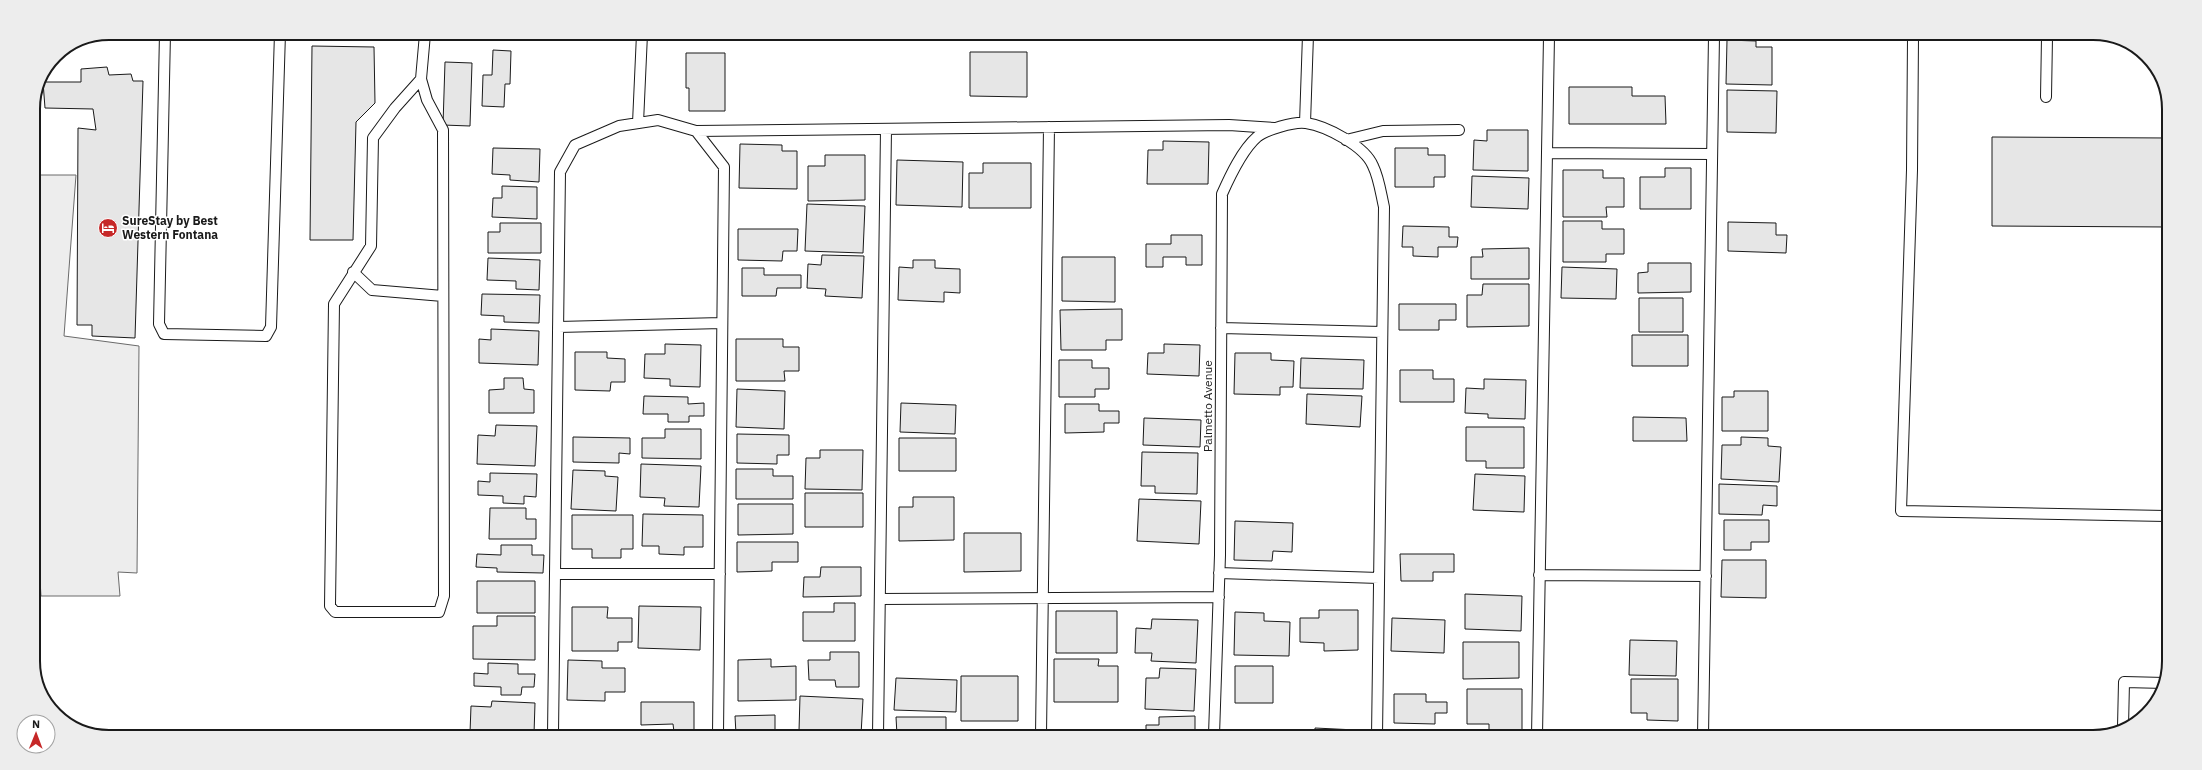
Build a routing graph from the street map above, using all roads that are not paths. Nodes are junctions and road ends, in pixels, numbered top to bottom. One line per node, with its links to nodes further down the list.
1 (164, 40): 2 (lane)
2 (280, 40)
3 (424, 40): 10 (lane)
4 (642, 40): 12 (lane)
5 (1308, 40): 13 (lane)
6 (1549, 40): 20 (lane)
7 (1714, 40): 21 (lane)
8 (1913, 40): 28 (lane)
9 (2047, 40): 11 (lane)
10 (421, 79): 22 (lane); 23 (lane)
11 (2046, 97)
12 (638, 123): 18 (lane); 25 (lane)
13 (1305, 123): 15 (lane, Palmetto Avenue); 19 (lane)
14 (1049, 127): 15 (lane); 16 (lane); 36 (lane)
15 (1275, 128): 26 (lane, Palmetto Avenue)
16 (886, 129): 18 (lane); 37 (lane)
17 (1458, 130): 19 (lane)
18 (696, 131): 24 (lane)
19 (1346, 140): 27 (lane)
20 (1547, 152): 21 (lane); 32 (lane)
21 (1712, 154): 33 (lane)
22 (353, 272): 23 (lane); 23 (lane)
23 (443, 296)
24 (722, 323): 25 (lane); 31 (lane)
25 (558, 327): 30 (lane)
26 (1221, 328): 27 (lane); 29 (lane, Palmetto Avenue)
27 (1382, 332): 34 (lane)
28 (2162, 516)
29 (1220, 573): 34 (lane); 35 (lane, Palmetto Avenue)
30 (555, 574): 31 (lane); 40 (lane)
31 (720, 574): 41 (lane)
32 (1538, 575): 33 (lane); 46 (lane)
33 (1706, 576): 47 (lane)
34 (1379, 578): 45 (lane)
35 (1219, 597): 36 (lane); 44 (lane, Palmetto Avenue)
36 (1043, 598): 37 (lane); 43 (lane)
37 (880, 599): 42 (lane)
38 (2158, 683): 39 (lane)
39 (2123, 723)
40 (553, 730)
41 (718, 730)
42 (878, 730)
43 (1041, 730)
44 (1214, 730)
45 (1377, 730)
46 (1537, 730)
47 (1703, 730)

